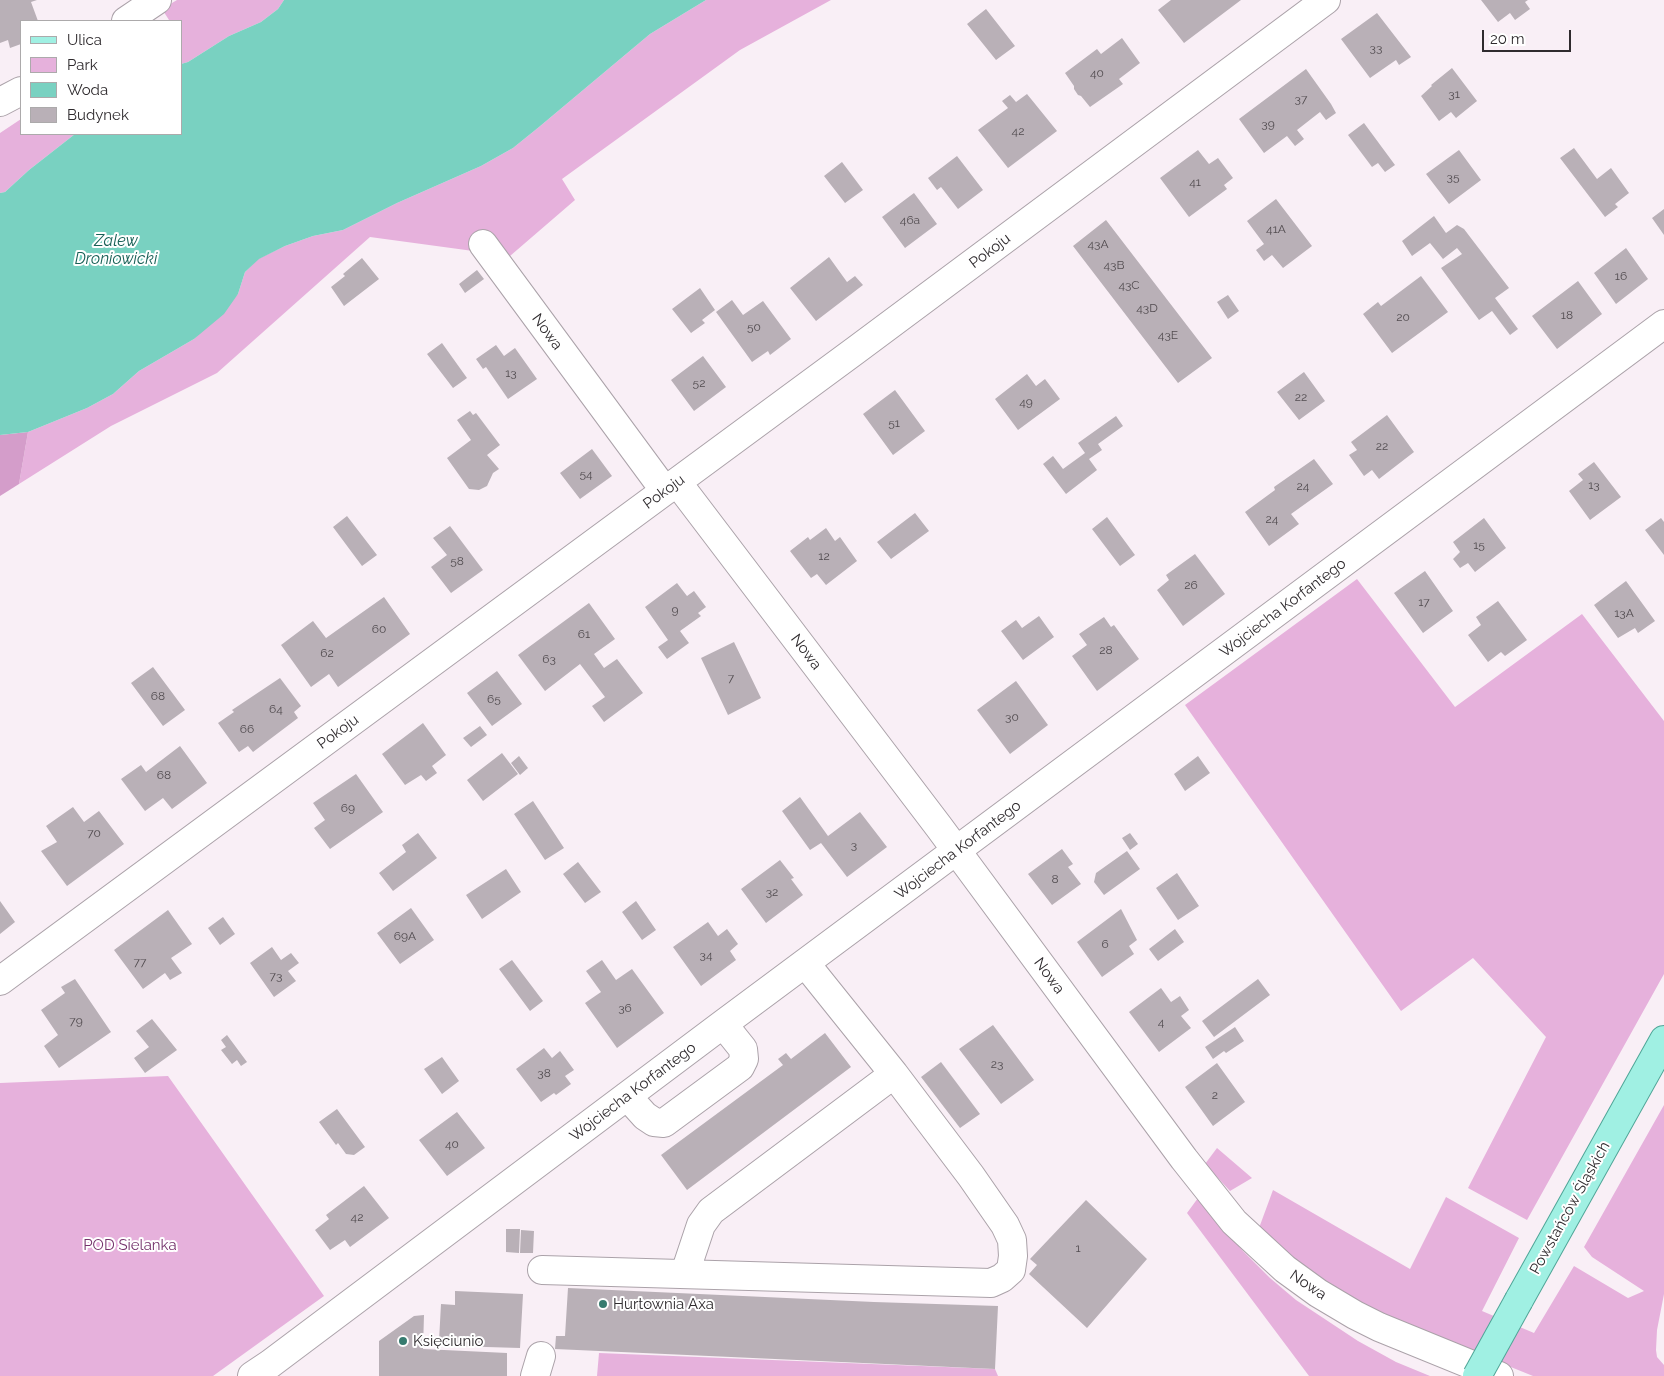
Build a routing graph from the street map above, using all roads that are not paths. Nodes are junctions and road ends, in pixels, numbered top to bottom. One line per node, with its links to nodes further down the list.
1 (158, 0): 3 (street)
2 (1326, 0): 8 (street, Pokoju)
3 (128, 20)
4 (20, 92): 5 (street)
5 (0, 102)
6 (482, 244): 8 (street, Nowa)
7 (1664, 324): 9 (street, Wojciecha Korfantego)
8 (671, 487): 9 (street, Nowa); 11 (street, Pokoju)
9 (957, 851): 10 (street, Wojciecha Korfantego); 20 (street, Nowa)
10 (805, 963): 12 (street, Wojciecha Korfantego); 14 (street)
11 (0, 981)
12 (723, 1024): 15 (street, Wojciecha Korfantego); 15 (street)
13 (1664, 1040): 19 (main road, Powstańców Śląskich, bridge)
14 (894, 1074): 17 (street); 17 (street)
15 (627, 1096): 18 (street, Wojciecha Korfantego)
16 (542, 1270): 17 (street)
17 (685, 1273)
18 (266, 1372)
19 (1477, 1376)
20 (1499, 1376)

